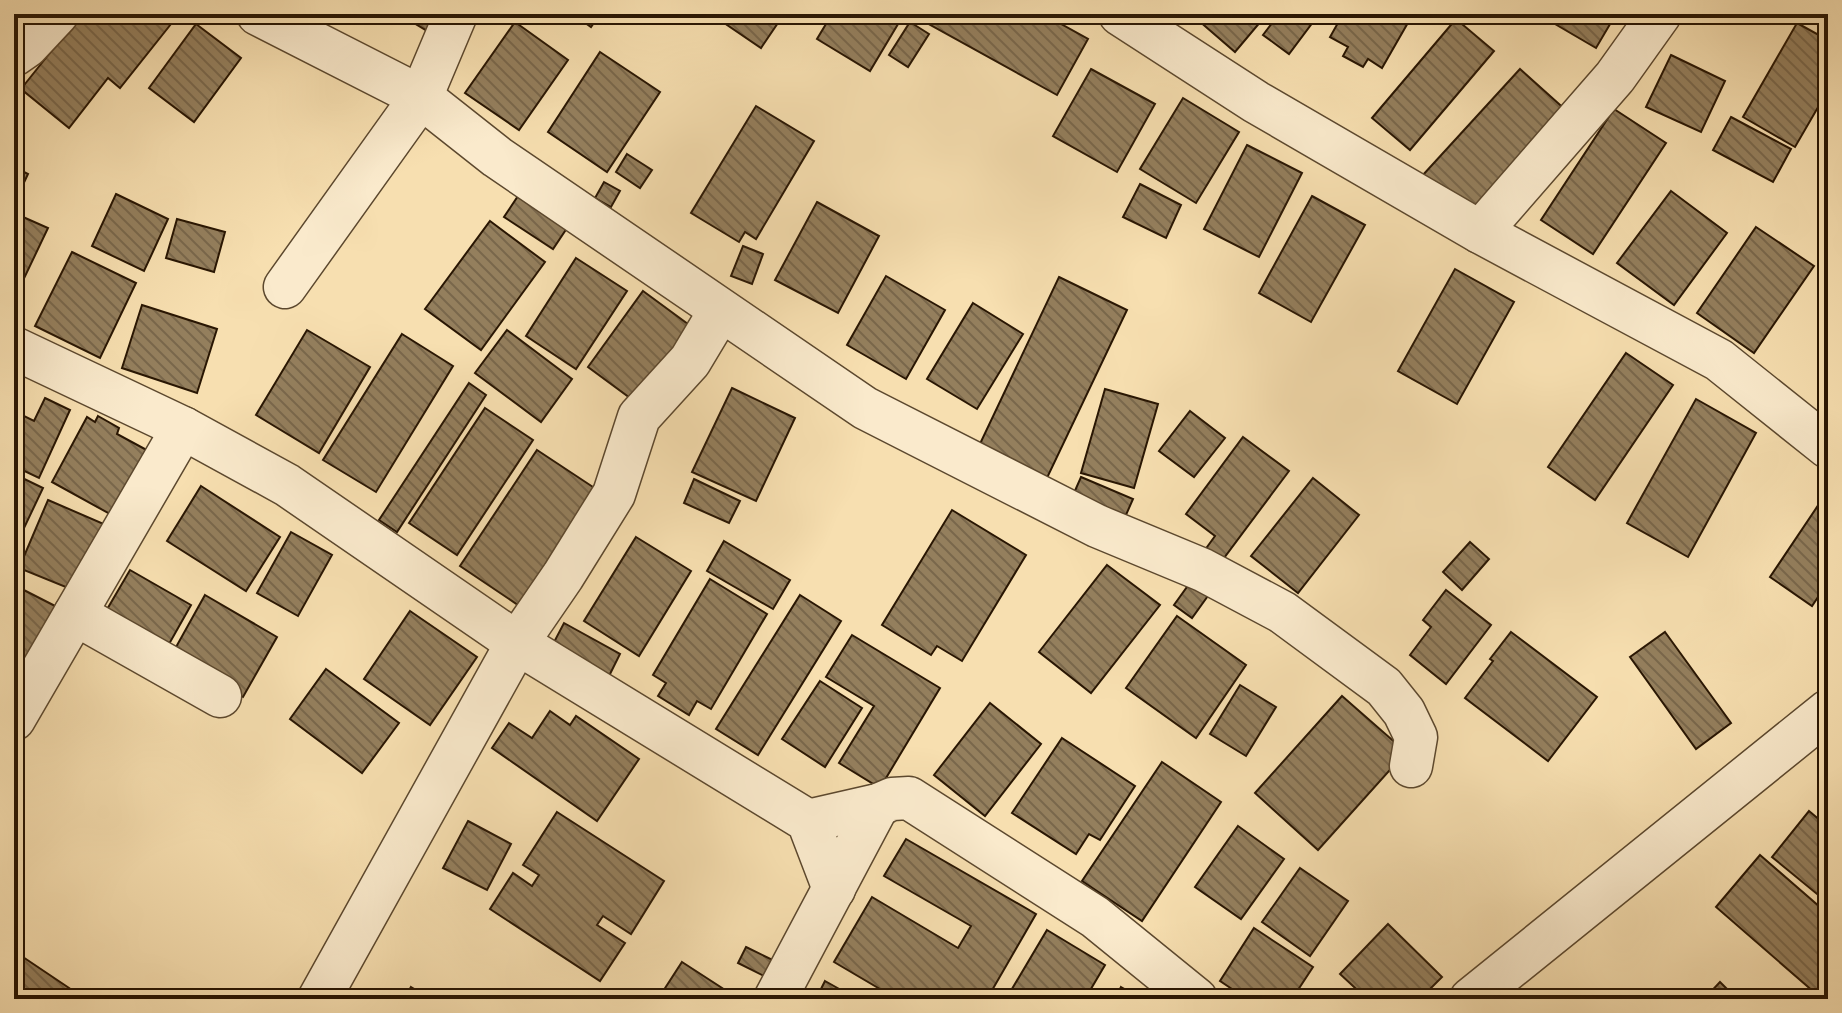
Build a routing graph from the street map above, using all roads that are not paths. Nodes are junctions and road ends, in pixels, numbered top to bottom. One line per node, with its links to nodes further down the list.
1 (57, 14): 6 (street)
2 (258, 14): 7 (street)
3 (456, 14): 7 (street)
4 (1120, 14): 8 (street)
5 (1660, 14): 8 (street)
6 (14, 55)
7 (421, 97): 9 (street); 10 (street)
8 (1480, 232): 13 (street)
9 (285, 287)
10 (720, 311): 15 (street); 19 (street)
11 (14, 348): 12 (street)
12 (183, 428): 14 (street); 15 (street)
13 (1828, 447)
14 (75, 614): 16 (street); 18 (street)
15 (517, 643): 21 (street); 23 (street)
16 (220, 696)
17 (1828, 711): 26 (street)
18 (14, 719)
19 (1411, 766)
20 (878, 805): 21 (street); 22 (street); 25 (street)
21 (808, 821): 22 (street)
22 (834, 889): 24 (street)
23 (319, 999)
24 (775, 999)
25 (1196, 999)
26 (1471, 999)

